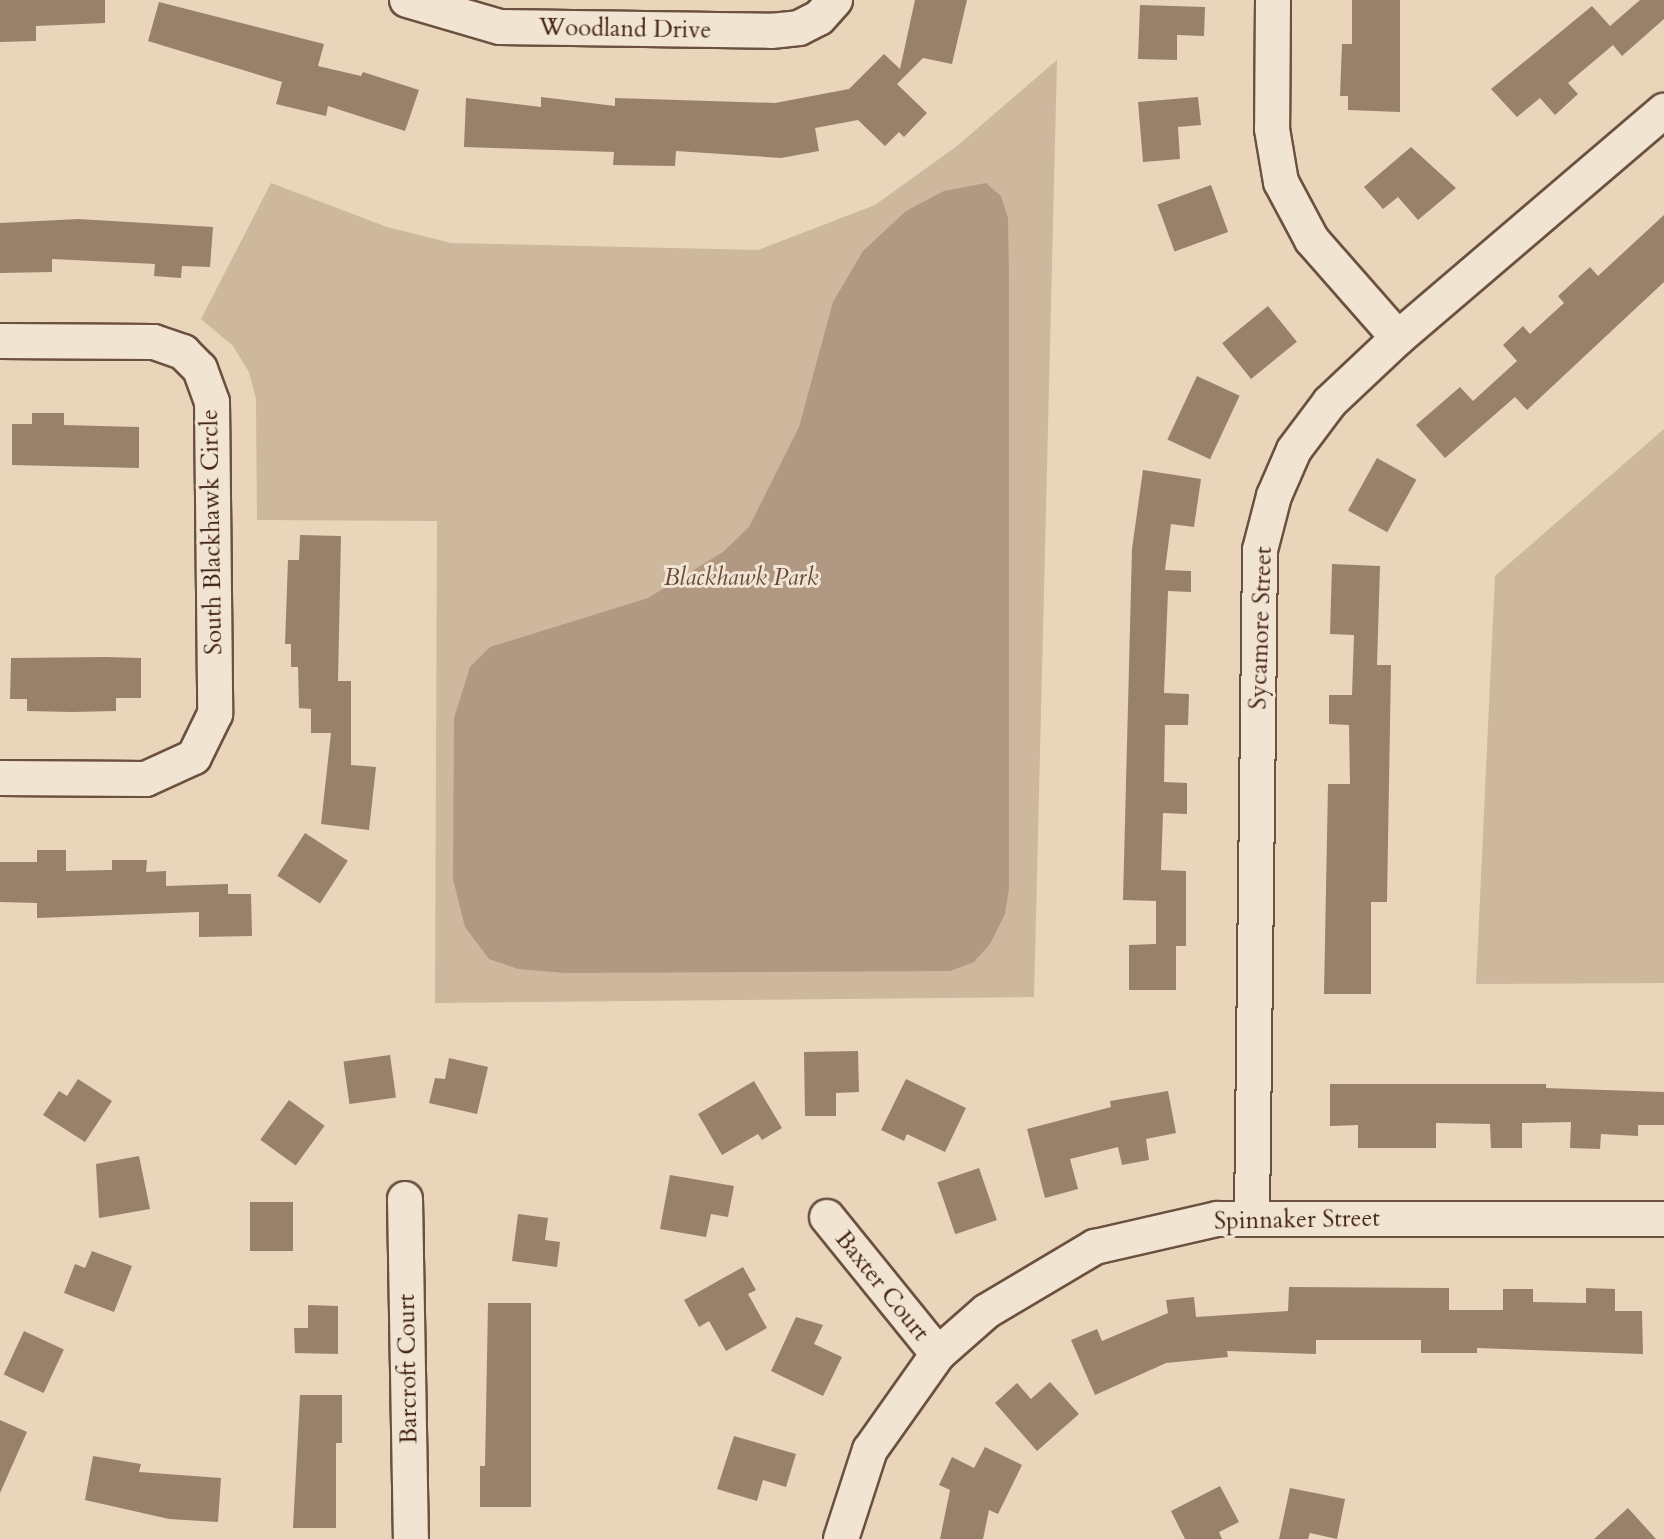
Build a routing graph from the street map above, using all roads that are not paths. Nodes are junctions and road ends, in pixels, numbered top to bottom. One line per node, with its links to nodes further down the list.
1 (407, 0): 2 (street, Woodland Drive)
2 (835, 0)
3 (1273, 0): 5 (street)
4 (1664, 111): 5 (street, Sycamore Street)
5 (1398, 338): 10 (street, Sycamore Street)
6 (0, 341): 7 (street, South Blackhawk Circle)
7 (0, 778)
8 (405, 1199): 13 (street, Barcroft Court)
9 (827, 1217): 12 (street, Baxter Court)
10 (1252, 1217): 11 (street, Spinnaker Street); 12 (street, Spinnaker Street)
11 (1664, 1219)
12 (938, 1354): 14 (street, Spinnaker Street)
13 (411, 1539)
14 (841, 1539)

